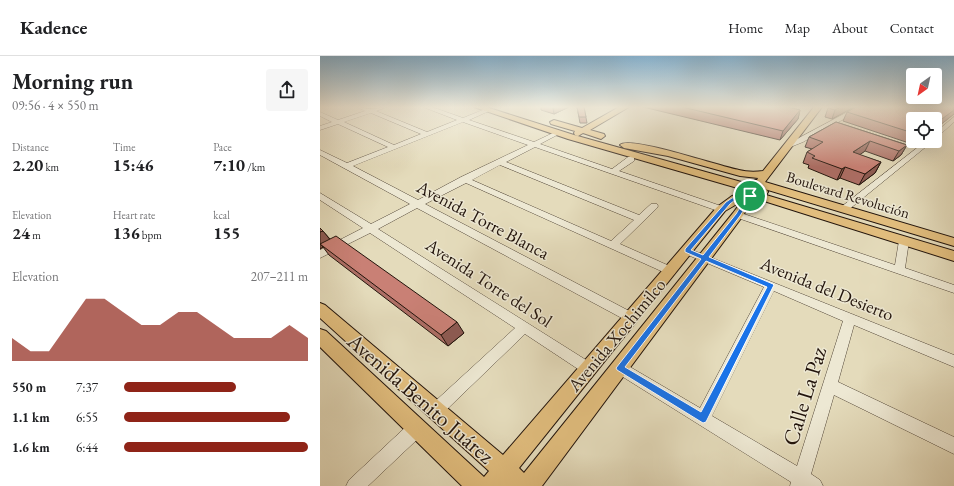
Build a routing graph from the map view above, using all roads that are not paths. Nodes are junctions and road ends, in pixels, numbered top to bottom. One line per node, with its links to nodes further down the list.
1 (349, 127): 22 (street)
2 (410, 127): 15 (street)
3 (445, 127): 15 (street)
4 (484, 127): 19 (street)
5 (541, 127): 13 (main road)
6 (572, 127): 11 (main road, Boulevard Revolución)
7 (588, 127): 11 (main road)
8 (803, 127): 12 (main road)
9 (826, 127): 16 (street)
10 (954, 128): 14 (street)
11 (583, 130): 17 (main road); 20 (main road, Boulevard Revolución)
12 (801, 130): 16 (main road); 21 (main road)
13 (557, 132): 17 (main road); 19 (street)
14 (942, 133)
15 (427, 134): 22 (street)
16 (814, 134): 21 (street)
17 (570, 137): 18 (main road); 20 (main road)
18 (590, 142): 25 (main road); 31 (main road)
19 (533, 144): 26 (street); 28 (street)
20 (635, 146): 29 (main road); 31 (main road, Boulevard Revolución)
21 (788, 146): 29 (main road)
22 (394, 148): 27 (street)
23 (921, 148): 36 (street)
24 (320, 152): 27 (street, Avenida Torre Blanca)
25 (631, 159): 28 (street); 31 (main road)
26 (498, 162): 30 (street); 39 (street)
27 (347, 166): 34 (street, Avenida Torre Blanca)
28 (613, 172): 37 (street)
29 (767, 172): 31 (main road); 32 (main road)
30 (464, 179): 34 (street); 43 (street)
31 (754, 190): 32 (main road, Boulevard Revolución); 37 (main road, Avenida Xochimilco); 38 (main road, Avenida Xochimilco); 42 (main road); 45 (main road)
32 (794, 194): 36 (main road, Boulevard Revolución)
33 (320, 196): 40 (street, Avenida Torre del Sol)
34 (416, 204): 40 (street); 55 (street, Avenida Torre Blanca)
35 (654, 206): 39 (street)
36 (844, 209): 41 (main road, Boulevard Revolución)
37 (721, 210): 44 (main road, Avenida Xochimilco)
38 (738, 214): 48 (main road, Avenida Xochimilco); 50 (street)
39 (640, 219): 43 (street)
40 (370, 228): 46 (street); 57 (street, Avenida Torre del Sol)
41 (954, 242)
42 (904, 243): 47 (main road); 49 (main road); 50 (street)
43 (612, 246): 51 (street)
44 (687, 251): 48 (street, Avenida del Desierto); 51 (main road, Avenida Xochimilco)
45 (954, 251)
46 (320, 254)
47 (954, 256)
48 (705, 258): 52 (street, Avenida del Desierto); 60 (main road, Avenida Xochimilco)
49 (954, 262)
50 (898, 270): 53 (street)
51 (670, 271): 55 (main road, Avenida Xochimilco)
52 (771, 285): 56 (street, Avenida del Desierto); 64 (street)
53 (954, 289)
54 (320, 309): 63 (main road, Avenida Benito Juárez)
55 (631, 318): 61 (main road, Avenida Xochimilco)
56 (850, 318): 59 (street, Avenida del Desierto); 62 (street, Calle La Paz)
57 (524, 327): 61 (street, Avenida Torre del Sol); 63 (street)
58 (320, 336): 65 (main road, Avenida Benito Juárez)
59 (954, 361)
60 (620, 368): 64 (street); 72 (main road, Avenida Xochimilco)
61 (589, 369): 67 (main road, Avenida Xochimilco)
62 (830, 385): 66 (street); 68 (street, Calle La Paz)
63 (436, 410): 67 (main road, Avenida Benito Juárez)
64 (703, 418): 68 (street)
65 (417, 428): 69 (street); 70 (main road, Avenida Benito Juárez)
66 (954, 446)
67 (498, 478): 71 (main road, Avenida Benito Juárez)
68 (805, 483)
69 (355, 486)
70 (478, 486)
71 (523, 486)
72 (528, 486)

